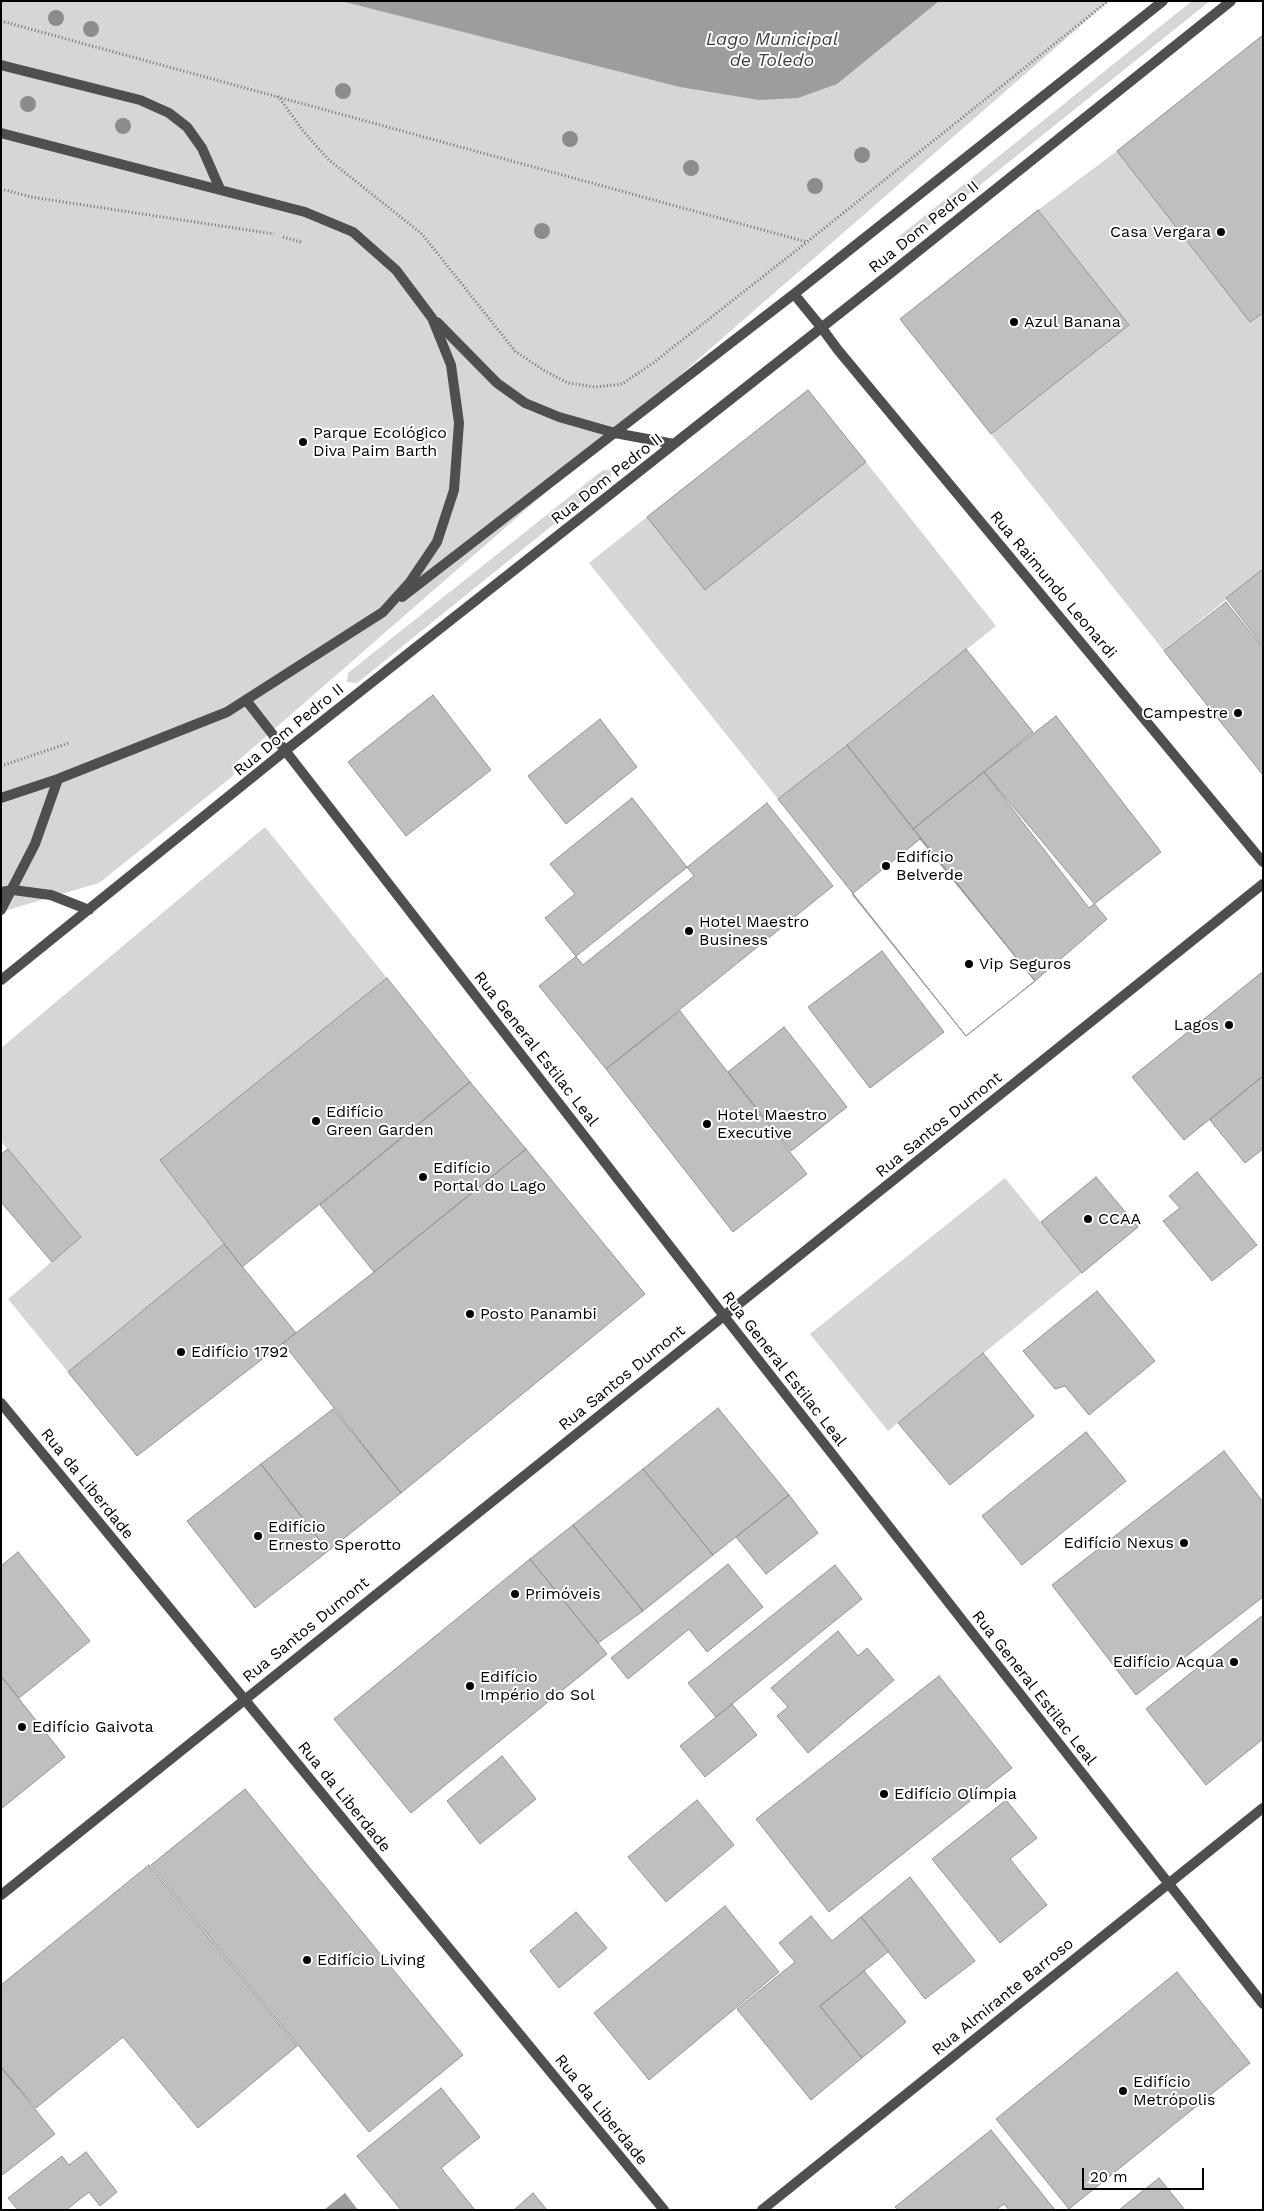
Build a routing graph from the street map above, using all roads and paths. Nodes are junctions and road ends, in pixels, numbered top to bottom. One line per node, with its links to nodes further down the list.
1 (1108, 1): 10 (path)
2 (1163, 1): 12 (street, Rua Dom Pedro II)
3 (1231, 1): 14 (street, Rua Dom Pedro II)
4 (1, 21): 6 (path)
5 (1, 65): 9 (street)
6 (278, 95): 10 (path); 10 (path)
7 (1, 133): 9 (street)
8 (1, 189): 11 (path)
9 (220, 189): 13 (street)
10 (807, 242)
11 (308, 244)
12 (794, 294): 14 (street, Rua Raimundo Leonardi); 15 (street, Rua Dom Pedro II)
13 (432, 318): 15 (street); 17 (street)
14 (822, 327): 16 (street, Rua Dom Pedro II); 24 (street, Rua Raimundo Leonardi)
15 (614, 433): 16 (street); 17 (street, Rua Dom Pedro II)
16 (674, 444): 20 (street, Rua Dom Pedro II)
17 (383, 612): 18 (street)
18 (246, 700): 20 (street, Rua General Estilac Leal); 22 (street)
19 (72, 742): 21 (path)
20 (286, 750): 29 (street, Rua Dom Pedro II); 31 (street, Rua General Estilac Leal)
21 (1, 766)
22 (58, 780): 23 (street); 26 (street)
23 (1, 798)
24 (1263, 862)
25 (1263, 884): 31 (street, Rua Santos Dumont)
26 (13, 890): 27 (street); 28 (street); 29 (street)
27 (1, 892)
28 (1, 910)
29 (89, 910): 30 (street, Rua Dom Pedro II)
30 (1, 980)
31 (724, 1316): 33 (street, Rua Santos Dumont); 35 (street, Rua General Estilac Leal)
32 (1, 1403): 33 (street, Rua da Liberdade)
33 (244, 1699): 36 (street, Rua Santos Dumont); 38 (street, Rua da Liberdade)
34 (1263, 1808): 35 (street, Rua Almirante Barroso)
35 (1168, 1883): 37 (street, Rua General Estilac Leal); 39 (street, Rua Almirante Barroso)
36 (1, 1895)
37 (1263, 2004)
38 (664, 2210)
39 (762, 2210)

